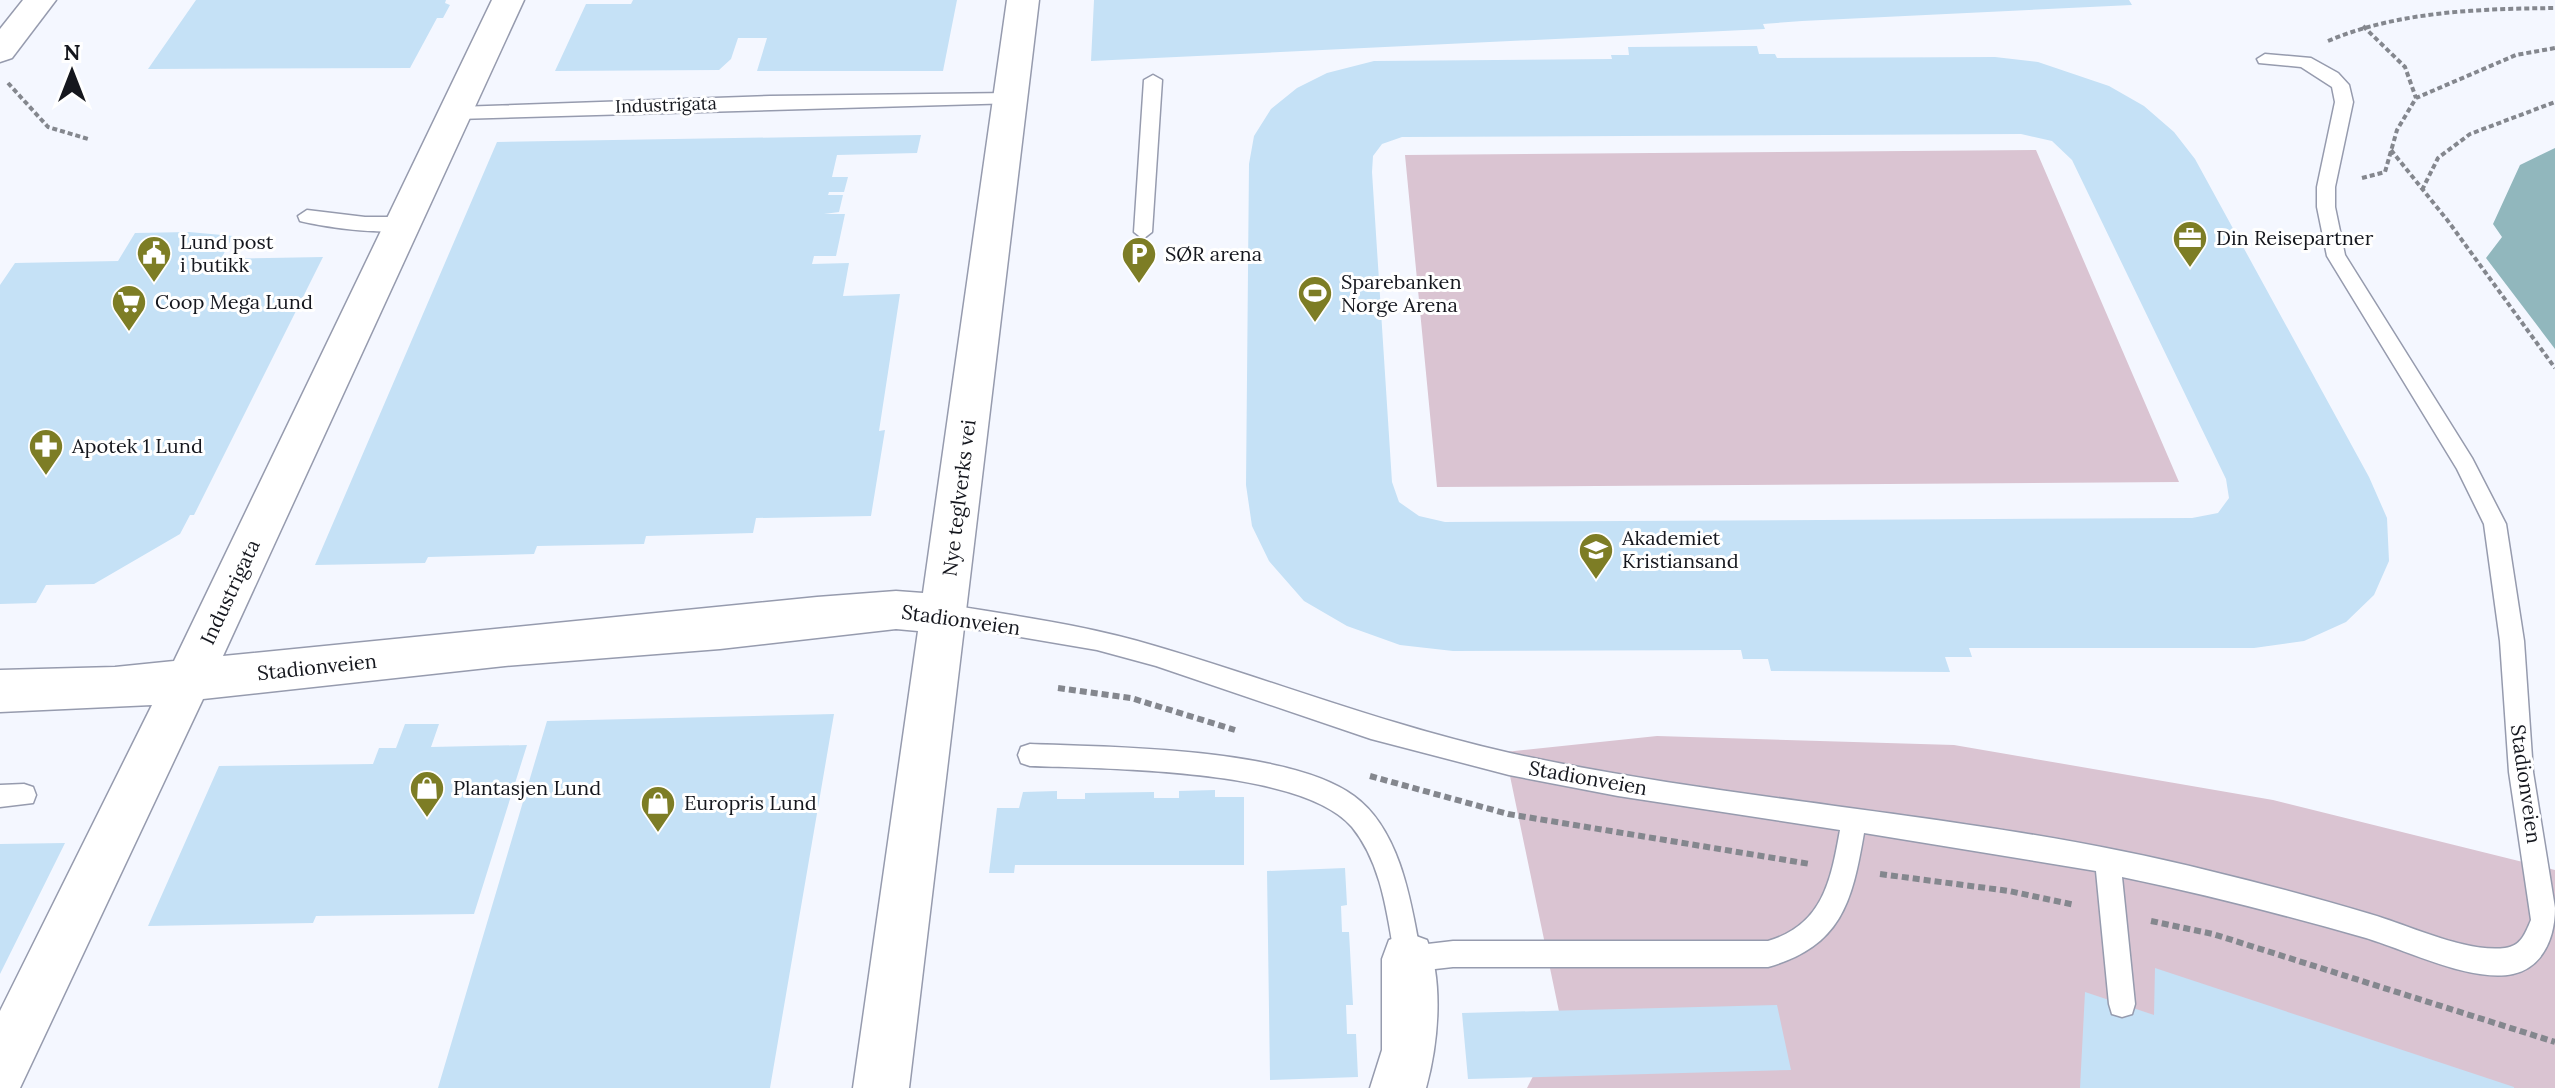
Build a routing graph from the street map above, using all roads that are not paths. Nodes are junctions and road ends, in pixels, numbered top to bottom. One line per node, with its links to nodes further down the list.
1 (40, 0): 5 (street)
2 (508, 0): 8 (street, Industrigata)
3 (1023, 0): 7 (street, Nye teglverks vei)
4 (2271, 59): 17 (lane, Stadionveien)
5 (3, 65)
6 (1153, 80): 11 (lane)
7 (1010, 99): 8 (lane, Industrigata); 12 (street, Nye teglverks vei)
8 (457, 113): 10 (street, Industrigata)
9 (307, 216): 10 (lane)
10 (405, 224): 13 (street, Industrigata)
11 (1143, 232)
12 (944, 614): 13 (street, Stadionveien); 16 (lane, Stadionveien); 21 (street, Nye teglverks vei)
13 (188, 681): 14 (street, Stadionveien); 20 (street, Industrigata)
14 (0, 691)
15 (1030, 755): 18 (lane)
16 (1854, 819): 17 (lane, Stadionveien); 18 (lane)
17 (2108, 861): 19 (lane)
18 (1408, 959): 22 (street)
19 (2122, 1004)
20 (0, 1070)
21 (881, 1088)
22 (1398, 1088)

